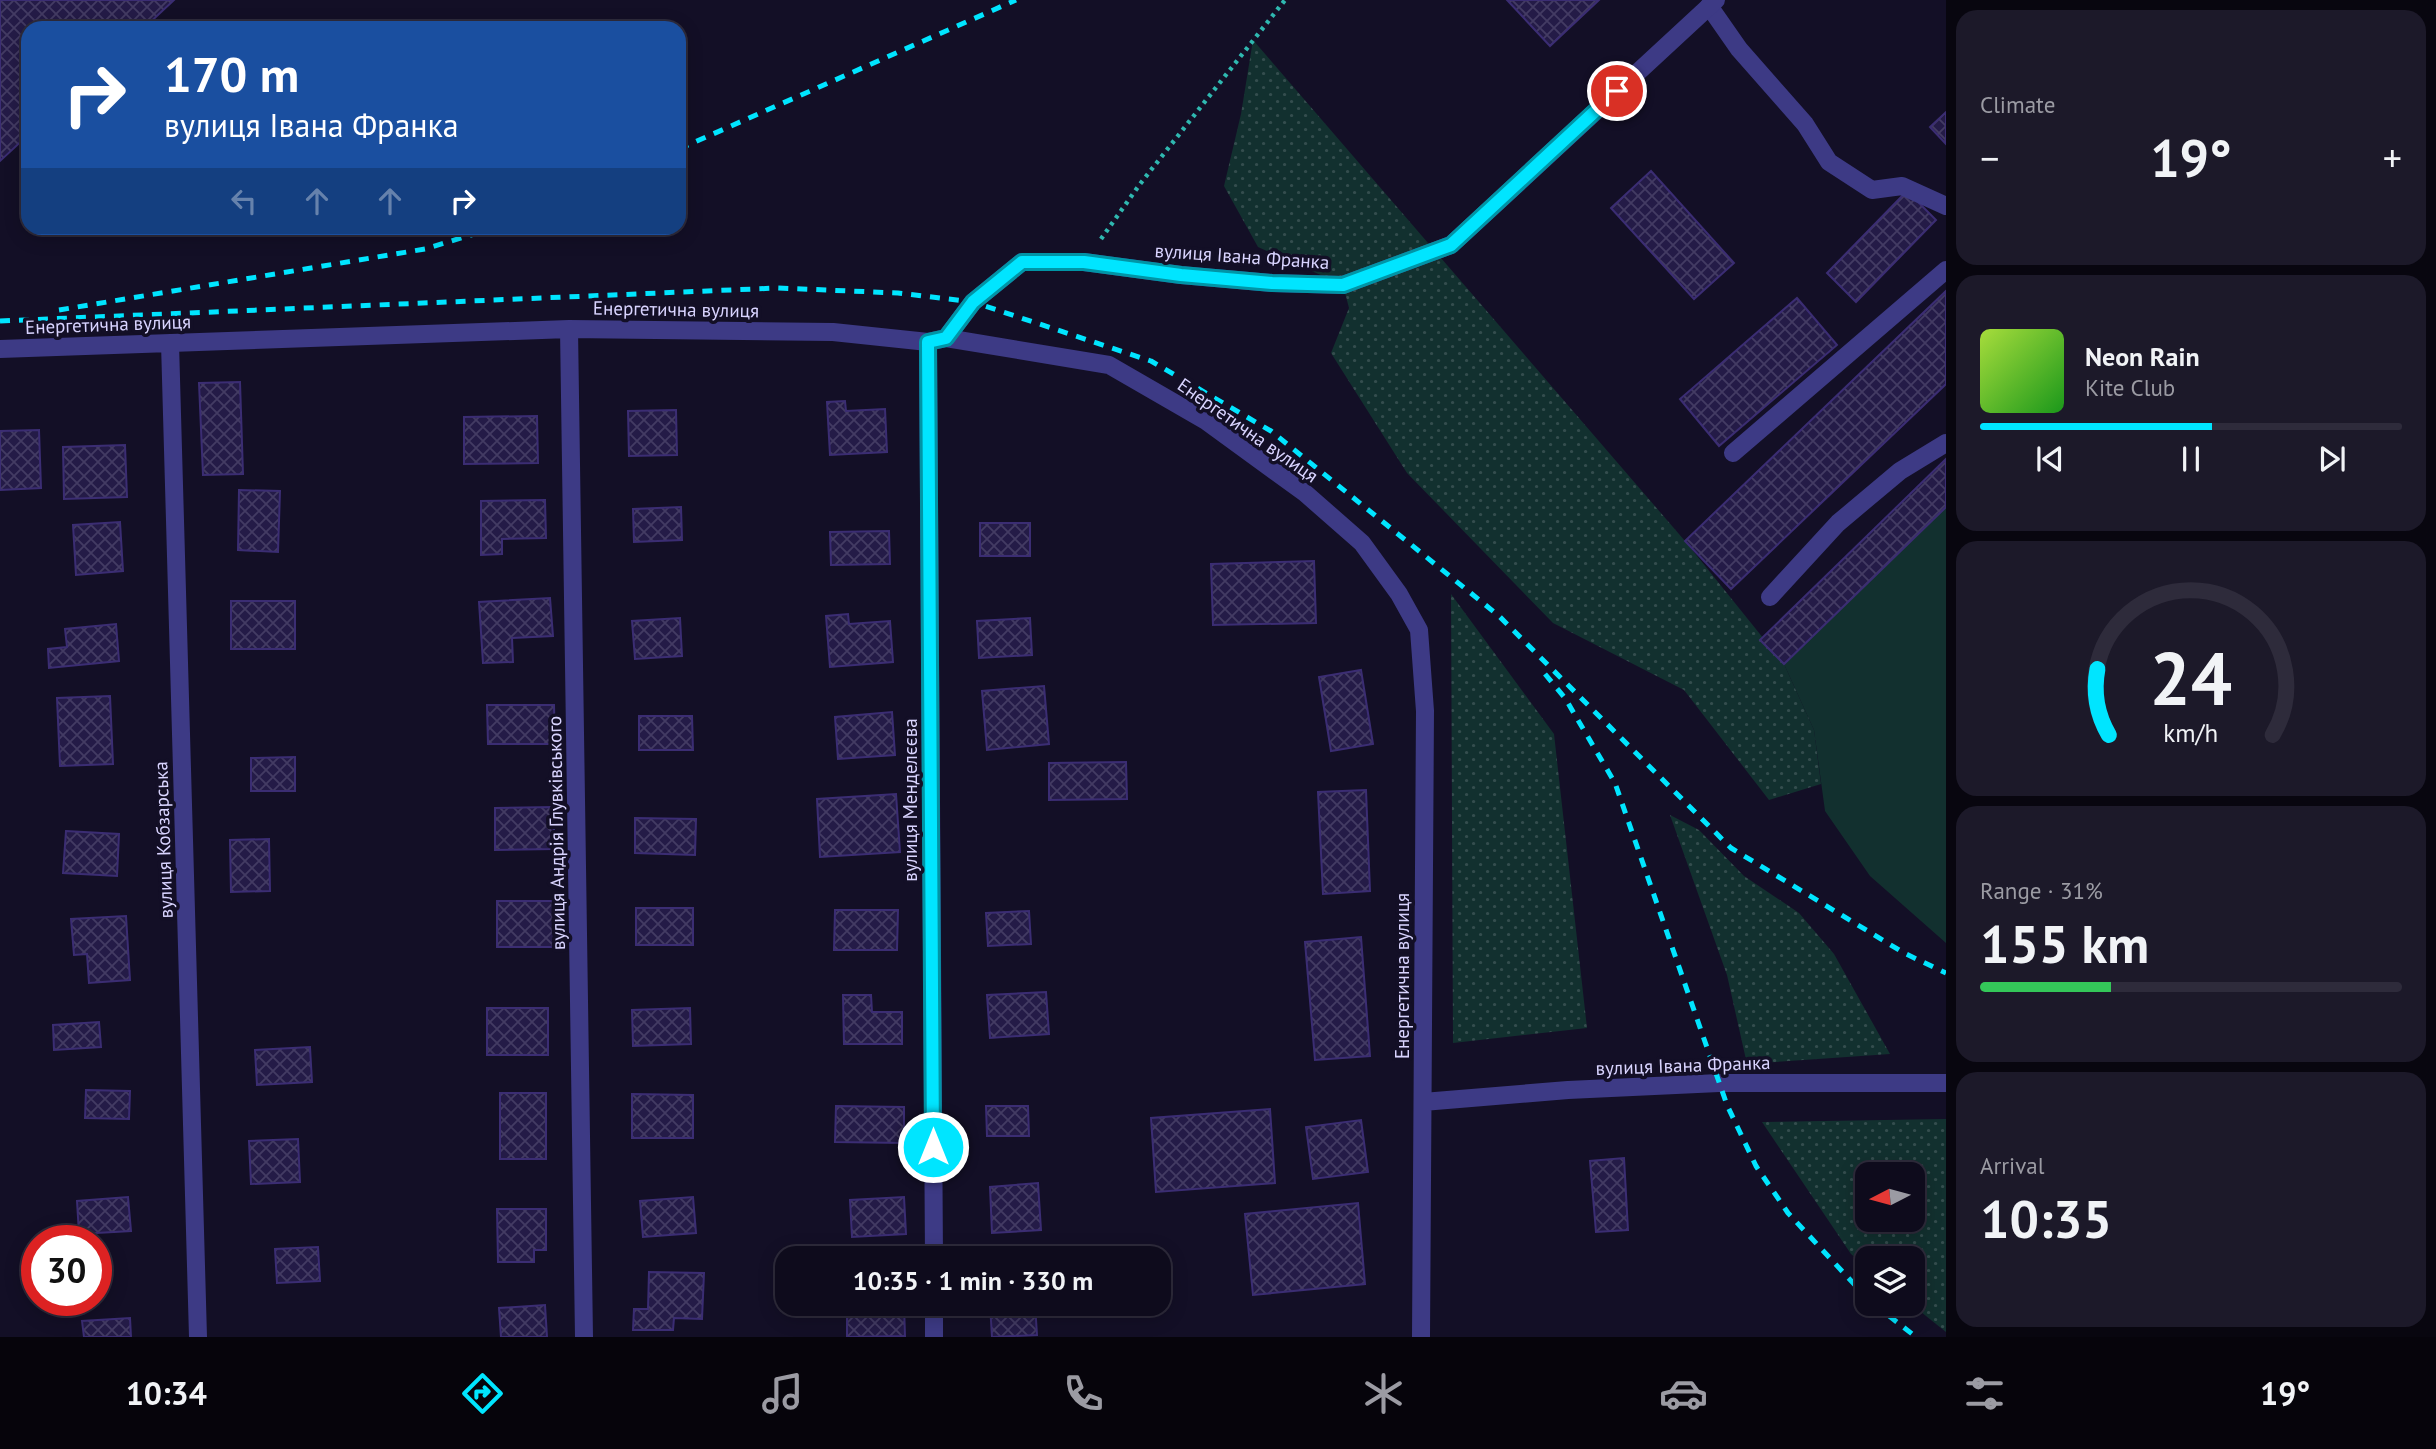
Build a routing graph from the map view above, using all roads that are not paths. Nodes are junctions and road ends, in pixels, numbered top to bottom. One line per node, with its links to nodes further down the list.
1 (1713, 3): 2 (street); 5 (street, вулиця Івана Франка)
2 (1946, 206)
3 (1946, 270): 10 (street)
4 (569, 329): 6 (street, Енергетична вулиця); 7 (street, Енергетична вулиця); 17 (street, вулиця Андрія Глувківського)
5 (946, 338): 6 (street, Енергетична вулиця); 13 (street, Енергетична вулиця)
6 (928, 342): 14 (street, вулиця Менделєєва)
7 (170, 343): 8 (street, Енергетична вулиця); 16 (street, вулиця Кобзарська)
8 (0, 349)
9 (1946, 443): 11 (street)
10 (1733, 453)
11 (1770, 597)
12 (1946, 1083): 13 (street, вулиця Івана Франка)
13 (1423, 1102): 19 (street, Енергетична вулиця)
14 (934, 1246)
15 (934, 1316): 18 (street)
16 (198, 1337)
17 (584, 1337)
18 (934, 1337)
19 (1421, 1337)

